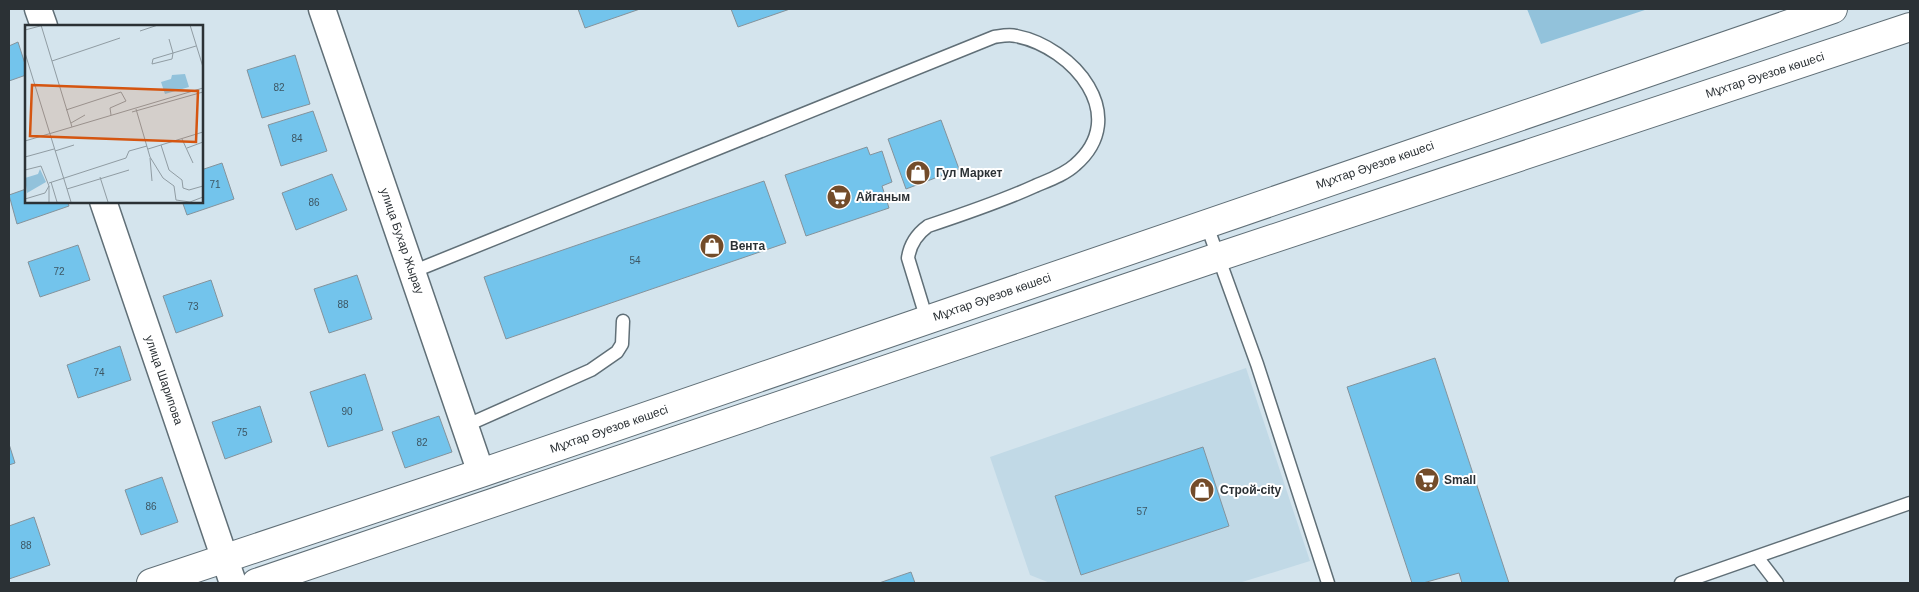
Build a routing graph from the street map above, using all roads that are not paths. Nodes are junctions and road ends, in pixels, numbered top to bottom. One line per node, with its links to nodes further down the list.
1 (38, 9): 4 (street)
2 (322, 9): 9 (street, улица Бухар Жырау)
3 (1833, 9): 7 (main road, Мұхтар Әуезов көшесі)
4 (44, 25)
5 (1910, 27): 8 (main road, Мұхтар Әуезов көшесі)
6 (103, 202): 16 (street, улица Шарипова)
7 (1206, 223): 8 (lane); 10 (main road, Мұхтар Әуезов көшесі)
8 (1218, 256): 18 (main road, Мұхтар Әуезов көшесі); 19 (lane)
9 (412, 272): 10 (lane); 12 (street, улица Бухар Жырау)
10 (927, 320): 13 (main road, Мұхтар Әуезов көшесі)
11 (623, 321): 12 (lane)
12 (465, 426): 13 (street, улица Бухар Жырау)
13 (481, 473): 16 (main road, Мұхтар Әуезов көшесі)
14 (1910, 503): 15 (lane)
15 (1757, 557): 20 (lane); 21 (lane)
16 (229, 571): 17 (main road, Мұхтар Әуезов көшесі)
17 (151, 583)
18 (256, 583)
19 (1328, 583)
20 (1681, 583)
21 (1777, 583)

